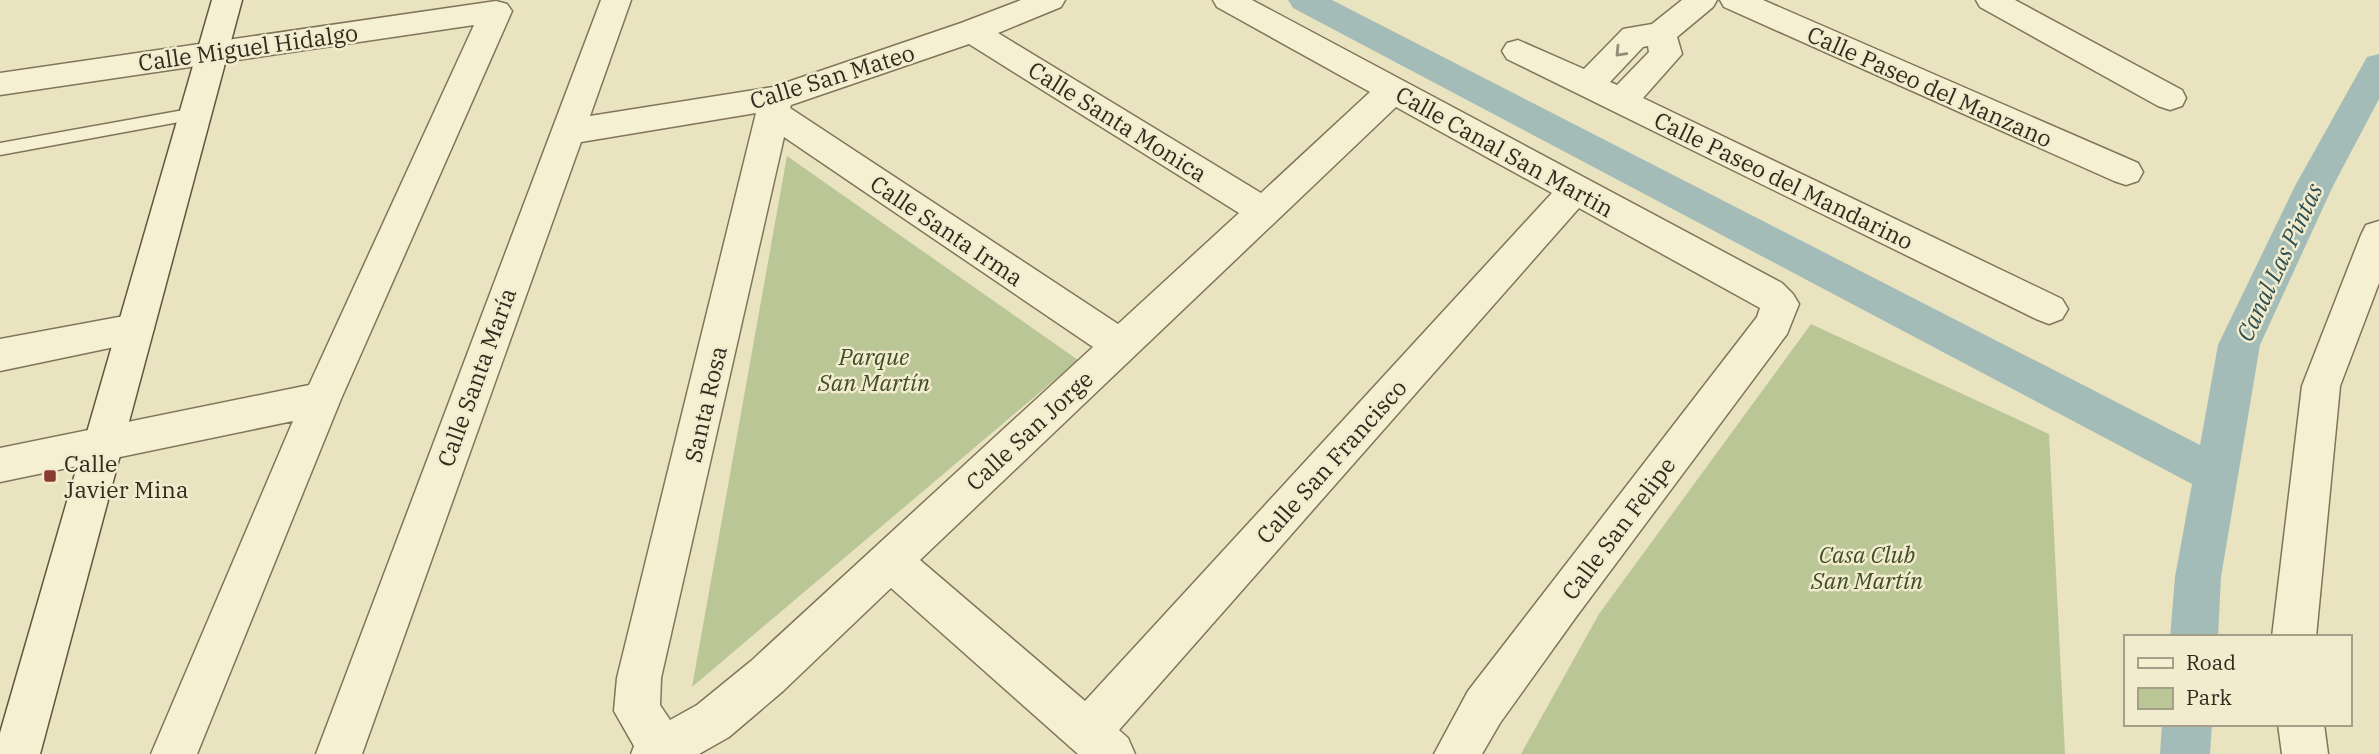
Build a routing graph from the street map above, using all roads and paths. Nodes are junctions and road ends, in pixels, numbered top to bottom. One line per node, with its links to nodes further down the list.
1 (227, 0): 11 (street)
2 (615, 0): 19 (street, Calle Santa María)
3 (1049, 0): 8 (street, Calle San Mateo)
4 (1228, 0): 14 (street, Calle Canal San Martin)
5 (1702, 0): 9 (street)
6 (1735, 0): 21 (street, Calle Paseo del Manzano)
7 (1991, 0): 15 (street)
8 (972, 31): 17 (street, Calle San Mateo); 23 (street, Calle Santa Monica)
9 (1660, 34): 13 (street, one-way to 13); 16 (street)
10 (1518, 51): 13 (street, Calle Paseo del Mandarino)
11 (212, 52): 12 (street, Calle Miguel Hidalgo); 18 (street); 30 (street, Calle Miguel Hidalgo)
12 (0, 84)
13 (1587, 85): 16 (street, Calle Paseo del Mandarino)
14 (1393, 90): 22 (street, Calle Canal San Martin); 23 (street, Calle San Jorge)
15 (2170, 98)
16 (1621, 102): 26 (street, Calle Paseo del Mandarino)
17 (775, 106): 19 (street, Calle San Mateo); 28 (street, Calle Santa Irma); 37 (street, Santa Rosa)
18 (195, 114): 20 (lane); 27 (street)
19 (567, 132): 40 (street, Calle Santa María)
20 (0, 149)
21 (2126, 172)
22 (1575, 190): 25 (street, Calle Canal San Martin); 36 (street, Calle San Francisco)
23 (1263, 211): 28 (street, Calle San Jorge)
24 (2379, 235): 34 (street)
25 (1780, 304): 41 (street, Calle San Felipe)
26 (2049, 309)
27 (135, 329): 29 (street); 31 (street)
28 (1121, 345): 33 (street, Calle San Jorge)
29 (0, 355)
30 (322, 399): 31 (street); 39 (street)
31 (103, 444): 32 (street); 38 (street)
32 (0, 465)
33 (890, 560): 36 (street); 37 (street, Calle San Jorge)
34 (2294, 635)
35 (2301, 726): 42 (street)
36 (1100, 743)
37 (661, 753)
38 (17, 754)
39 (174, 754)
40 (339, 754)
41 (1457, 754)
42 (2305, 754)

